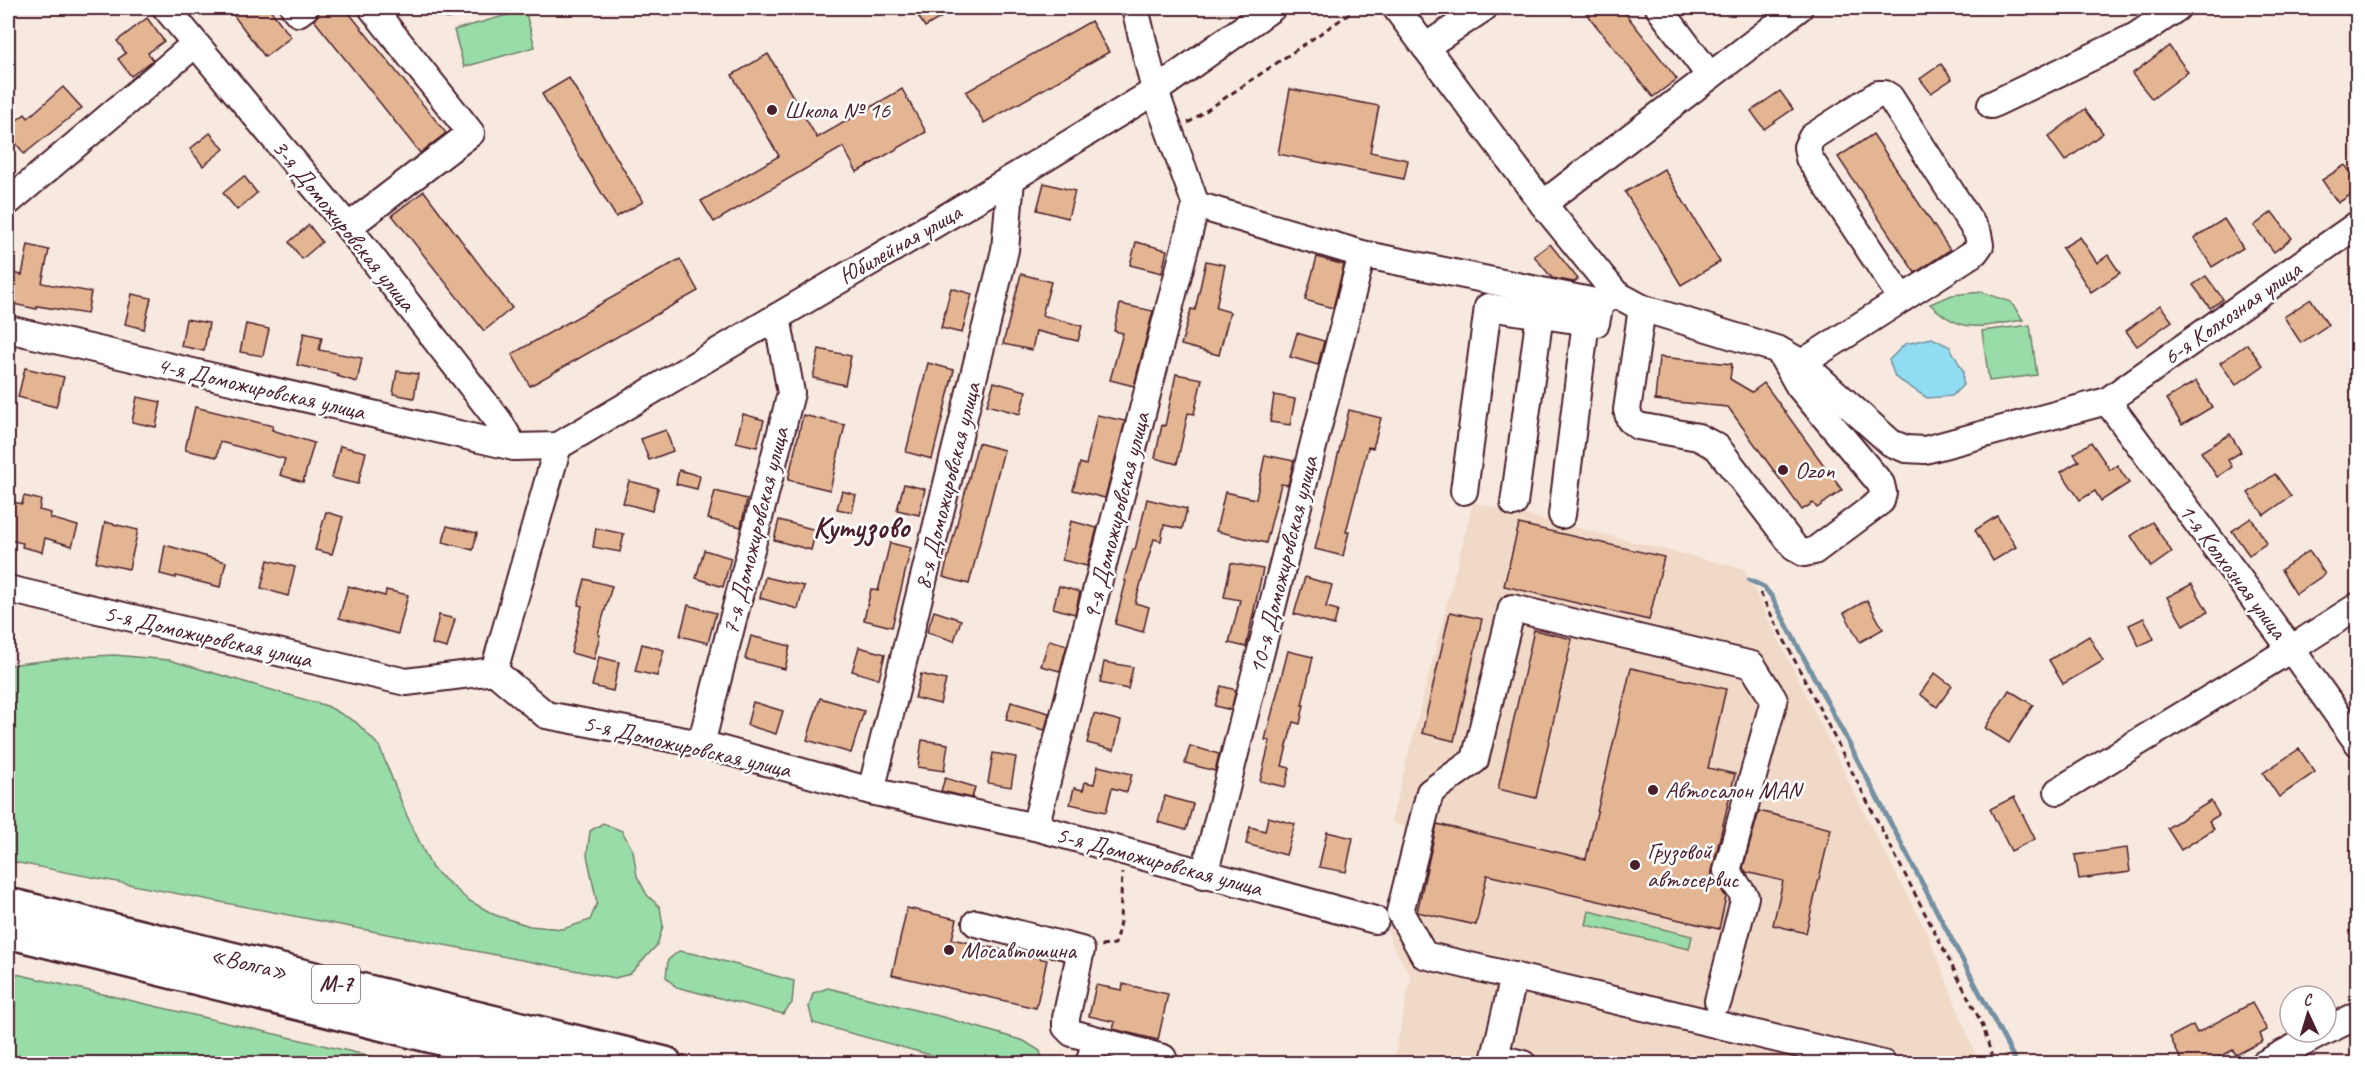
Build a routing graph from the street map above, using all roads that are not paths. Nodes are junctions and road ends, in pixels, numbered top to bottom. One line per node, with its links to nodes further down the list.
1 (166, 8): 12 (street, 3-я Доможировская улица)
2 (294, 8): 3 (street)
3 (305, 8)
4 (372, 8): 22 (street)
5 (1135, 8): 15 (street)
6 (1272, 8): 15 (street, Юбилейная улица)
7 (1396, 8): 13 (street)
8 (1484, 8): 13 (street)
9 (1659, 8): 14 (street)
10 (1798, 8): 14 (street)
11 (2177, 8): 16 (street)
12 (195, 44): 18 (street); 22 (street, 3-я Доможировская улица)
13 (1425, 47): 19 (street)
14 (1710, 76): 19 (street)
15 (1155, 91): 17 (street, Юбилейная улица); 20 (street)
16 (1990, 105)
17 (1011, 179): 28 (street, Юбилейная улица); 44 (street, 8-я Доможировская улица)
18 (8, 202)
19 (1543, 204): 25 (street)
20 (1196, 205): 23 (street); 46 (street, 9-я Доможировская улица)
21 (2358, 224): 32 (street, 6-я Колхозная улица)
22 (348, 227): 34 (street, 3-я Доможировская улица)
23 (1362, 254): 25 (street); 47 (street, 10-я Доможировская улица)
24 (1902, 299): 24 (street); 31 (street)
25 (1601, 306): 26 (street); 27 (street); 37 (street)
26 (1642, 308): 30 (street); 30 (street)
27 (1540, 314): 35 (street); 36 (street)
28 (777, 317): 33 (street, Юбилейная улица); 43 (street, 7-я Доможировская улица)
29 (8, 329): 34 (street, 4-я Доможировская улица)
30 (1779, 350): 31 (street)
31 (1802, 363): 32 (street)
32 (2107, 401): 40 (street, 1-я Колхозная улица)
33 (558, 446): 34 (street, Юбилейная улица); 41 (street)
34 (514, 447)
35 (1464, 491)
36 (1514, 503)
37 (1562, 515)
38 (8, 589): 41 (street, 5-я Доможировская улица)
39 (2358, 606): 40 (street)
40 (2291, 649): 42 (street, 1-я Колхозная улица); 45 (street)
41 (494, 671): 43 (street, 5-я Доможировская улица)
42 (2358, 743)
43 (701, 744): 44 (street, 5-я Доможировская улица)
44 (871, 791): 46 (street, 5-я Доможировская улица)
45 (2058, 791)
46 (1035, 827): 47 (street, 5-я Доможировская улица)
47 (1204, 875): 49 (street, 5-я Доможировская улица)
48 (8, 905): 63 (highway, «Волга» / М-7)
49 (1375, 920)
50 (975, 923): 58 (street)
51 (8, 931): 56 (highway, «Волга» / М-7)
52 (1514, 976): 53 (street); 64 (street); 65 (street)
53 (1718, 1001)
54 (2358, 1015): 55 (street)
55 (2338, 1025)
56 (451, 1040): 61 (street); 62 (highway, «Волга» / М-7)
57 (2311, 1044): 59 (street)
58 (1092, 1052): 60 (street)
59 (2299, 1055): 66 (street)
60 (1162, 1058)
61 (477, 1064)
62 (546, 1064)
63 (665, 1064)
64 (1523, 1064)
65 (1883, 1064)
66 (2264, 1064)

